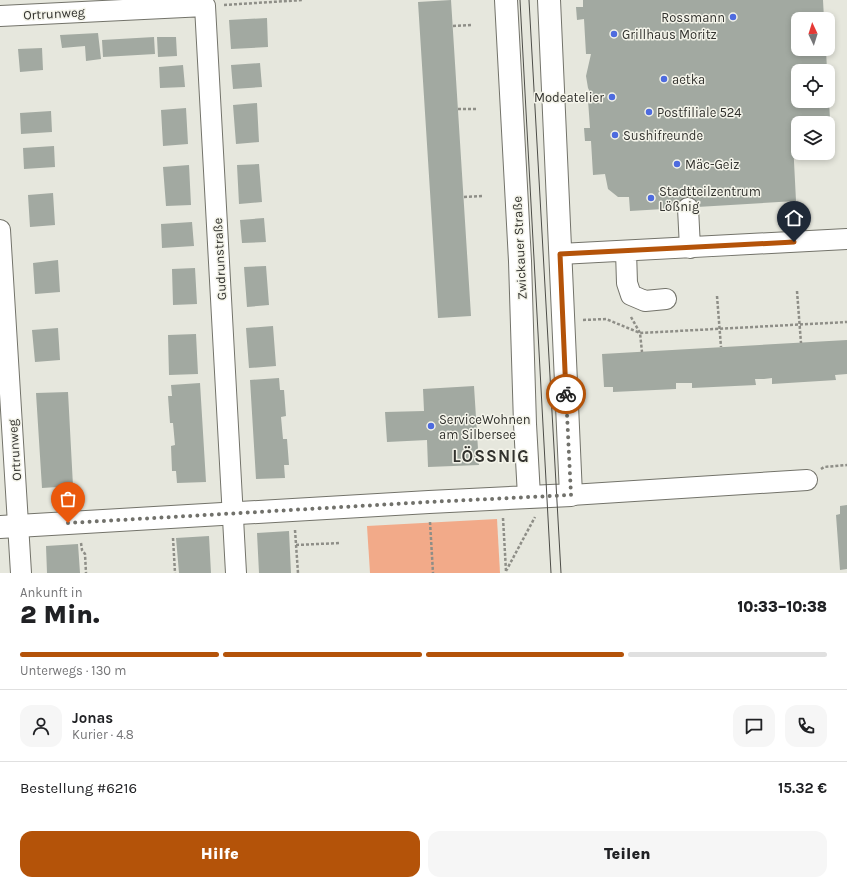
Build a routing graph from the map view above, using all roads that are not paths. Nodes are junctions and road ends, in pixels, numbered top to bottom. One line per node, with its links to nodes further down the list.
1 (506, 0): 14 (main road, Zwickauer Straße)
2 (549, 0): 10 (main road)
3 (205, 6): 4 (street, Ortrunweg); 15 (street, Gudrunstraße)
4 (0, 16)
5 (688, 208): 8 (street)
6 (0, 230): 16 (street, Ortrunweg)
7 (847, 239): 8 (street)
8 (690, 248): 9 (street)
9 (626, 251): 10 (street); 11 (street)
10 (560, 254): 13 (main road)
11 (666, 299)
12 (807, 480): 13 (street)
13 (571, 495): 14 (main road)
14 (538, 496): 15 (main road)
15 (233, 513): 16 (main road); 18 (street, Gudrunstraße)
16 (9, 527): 17 (street, Ortrunweg)
17 (21, 573)
18 (236, 573)

